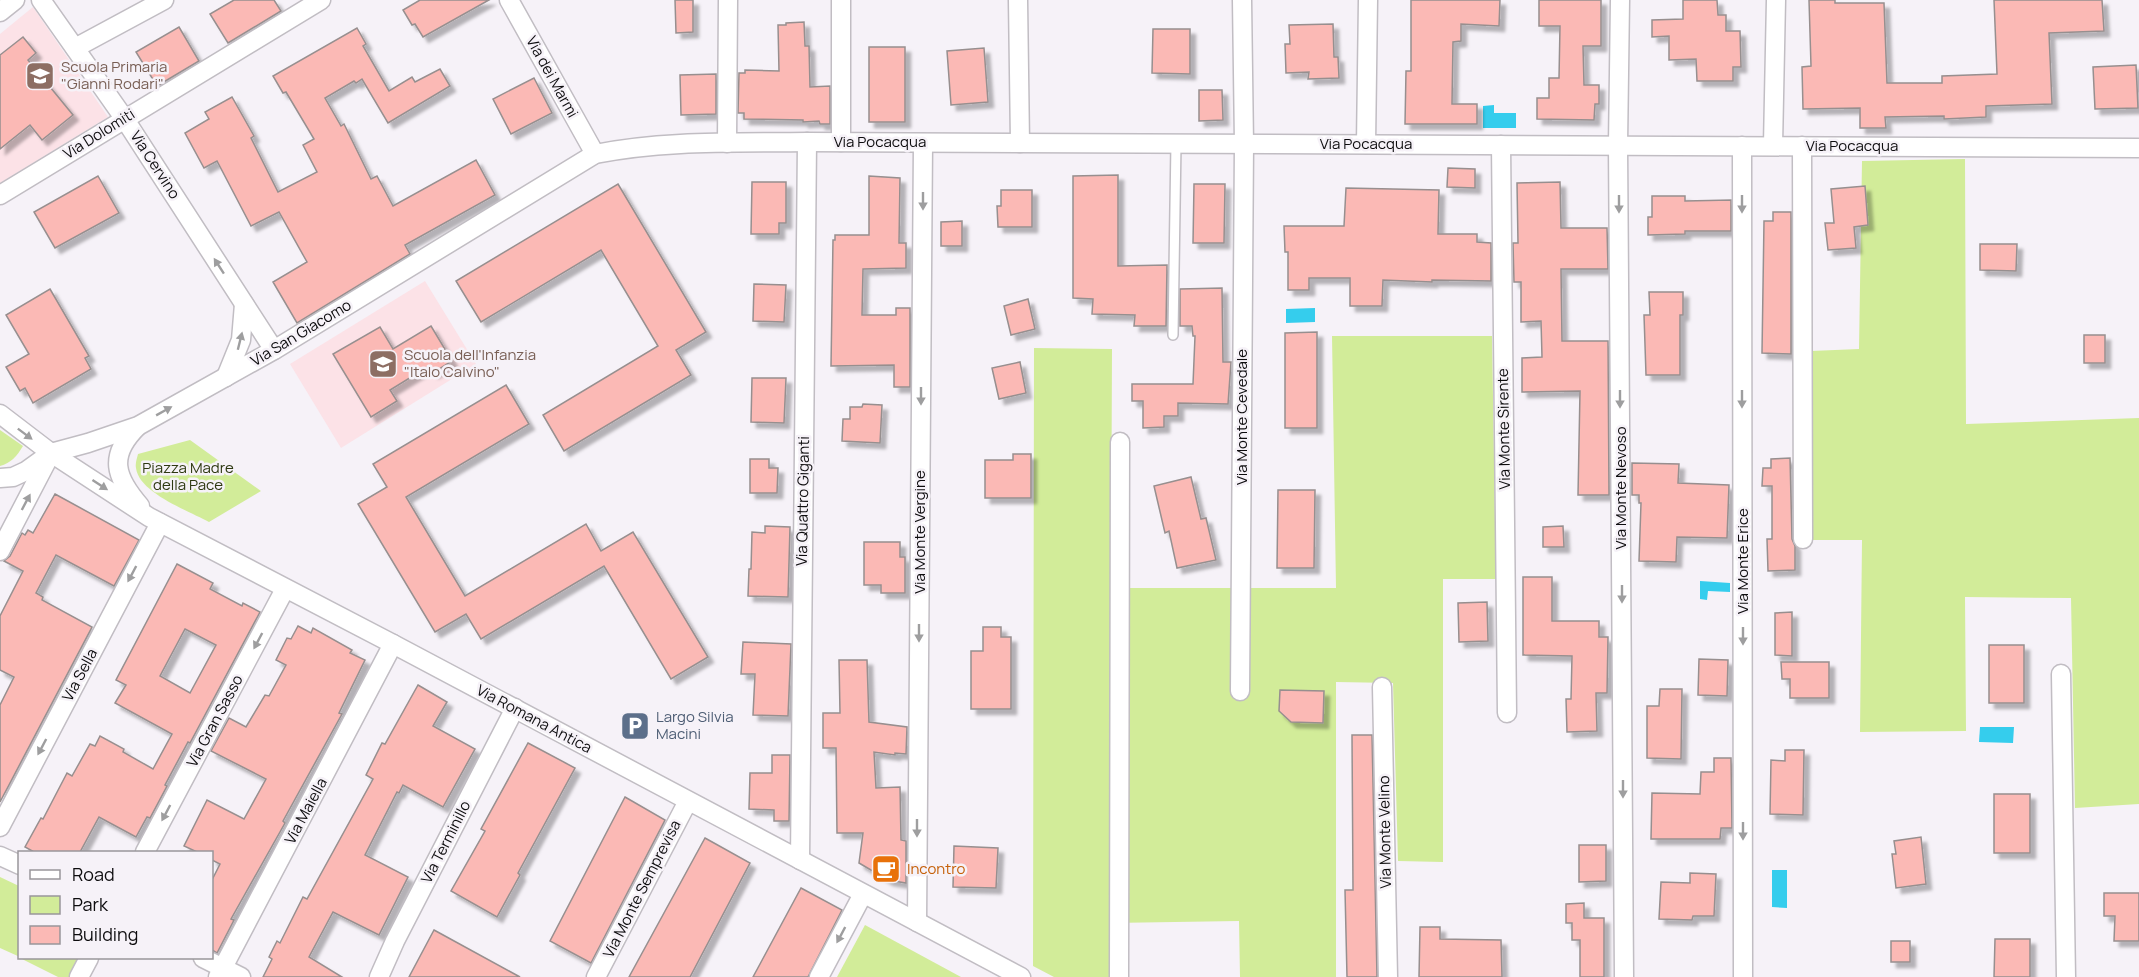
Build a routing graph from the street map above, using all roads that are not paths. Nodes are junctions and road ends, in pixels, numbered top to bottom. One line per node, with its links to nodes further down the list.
1 (15, 0): 13 (street)
2 (41, 0): 14 (street, Via Cervino)
3 (164, 0): 14 (street)
4 (321, 0): 15 (street, Via Dolomiti)
5 (509, 0): 30 (street, Via dei Marmi)
6 (728, 0): 18 (street)
7 (842, 0): 17 (street)
8 (1018, 0): 20 (street)
9 (1242, 0): 22 (street, Via Monte Cevedale)
10 (1368, 0): 23 (street)
11 (1620, 0): 25 (street, Via Monte Nevoso)
12 (1776, 0): 26 (street)
13 (0, 12)
14 (75, 48): 15 (street, Via Cervino)
15 (124, 118): 31 (street, Via Dolomiti); 32 (street, Via Cervino, one-way to 15)
16 (807, 142): 17 (street, Via Pocacqua); 18 (street, Via Pocacqua); 55 (street, Via Quattro Giganti)
17 (841, 142): 19 (street, Via Pocacqua)
18 (727, 143): 30 (street, Via Pocacqua)
19 (923, 143): 20 (street, Via Pocacqua); 58 (street, Via Monte Vergine, one-way to 58)
20 (1020, 143): 21 (street, Via Pocacqua)
21 (1176, 143): 22 (street, Via Pocacqua); 33 (lane)
22 (1244, 144): 23 (street, Via Pocacqua); 48 (street, Via Monte Cevedale)
23 (1366, 144): 24 (street, Via Pocacqua)
24 (1501, 145): 25 (street, Via Pocacqua); 50 (street, Via Monte Sirente)
25 (1618, 145): 27 (street, Via Pocacqua); 70 (street, Via Monte Nevoso, one-way to 70)
26 (1773, 145): 27 (street, Via Pocacqua); 28 (street, Via Pocacqua)
27 (1742, 146): 71 (street, Via Monte Erice, one-way to 71)
28 (1802, 146): 29 (street, Via Pocacqua); 42 (street)
29 (2139, 148)
30 (595, 154): 34 (street, Via San Giacomo)
31 (0, 195)
32 (244, 303): 34 (street, Via Cervino); 35 (street, one-way to 32)
33 (1173, 335)
34 (274, 350): 35 (street, Via San Giacomo)
35 (226, 377): 37 (street, Via San Giacomo, one-way to 35)
36 (0, 414): 39 (street, one-way to 39)
37 (138, 426): 39 (street, Via San Giacomo); 41 (street)
38 (1120, 442): 68 (street)
39 (51, 453): 40 (street); 41 (street, Via Romana Antica, one-way to 41); 43 (street, one-way to 39)
40 (0, 478)
41 (154, 520): 44 (street, Via Romana Antica); 52 (street, Via Sella, one-way to 52)
42 (1803, 539)
43 (0, 550)
44 (285, 589): 45 (street, Via Romana Antica); 53 (street, Via Gran Sasso, one-way to 53)
45 (393, 644): 49 (street, Via Romana Antica); 61 (street, Via Maiella)
46 (2061, 674): 72 (street)
47 (1382, 687): 69 (street, Via Monte Velino)
48 (1240, 691)
49 (515, 708): 51 (street, Via Romana Antica); 62 (street, Via Terminillo)
50 (1507, 713)
51 (687, 801): 55 (street, Via Romana Antica); 65 (street, Via Monte Semprevisa)
52 (0, 827)
53 (146, 851)
54 (0, 856): 56 (street)
55 (800, 861): 57 (street, Via Romana Antica)
56 (18, 864)
57 (863, 894): 58 (street, Via Romana Antica); 66 (street, one-way to 66)
58 (917, 922): 67 (street, Via Romana Antica)
59 (88, 959): 63 (street)
60 (205, 959): 61 (street)
61 (221, 972): 64 (street)
62 (382, 976)
63 (79, 977)
64 (241, 977)
65 (596, 977)
66 (819, 977)
67 (1021, 977)
68 (1119, 977)
69 (1388, 977)
70 (1624, 977)
71 (1743, 977)
72 (2066, 977)

